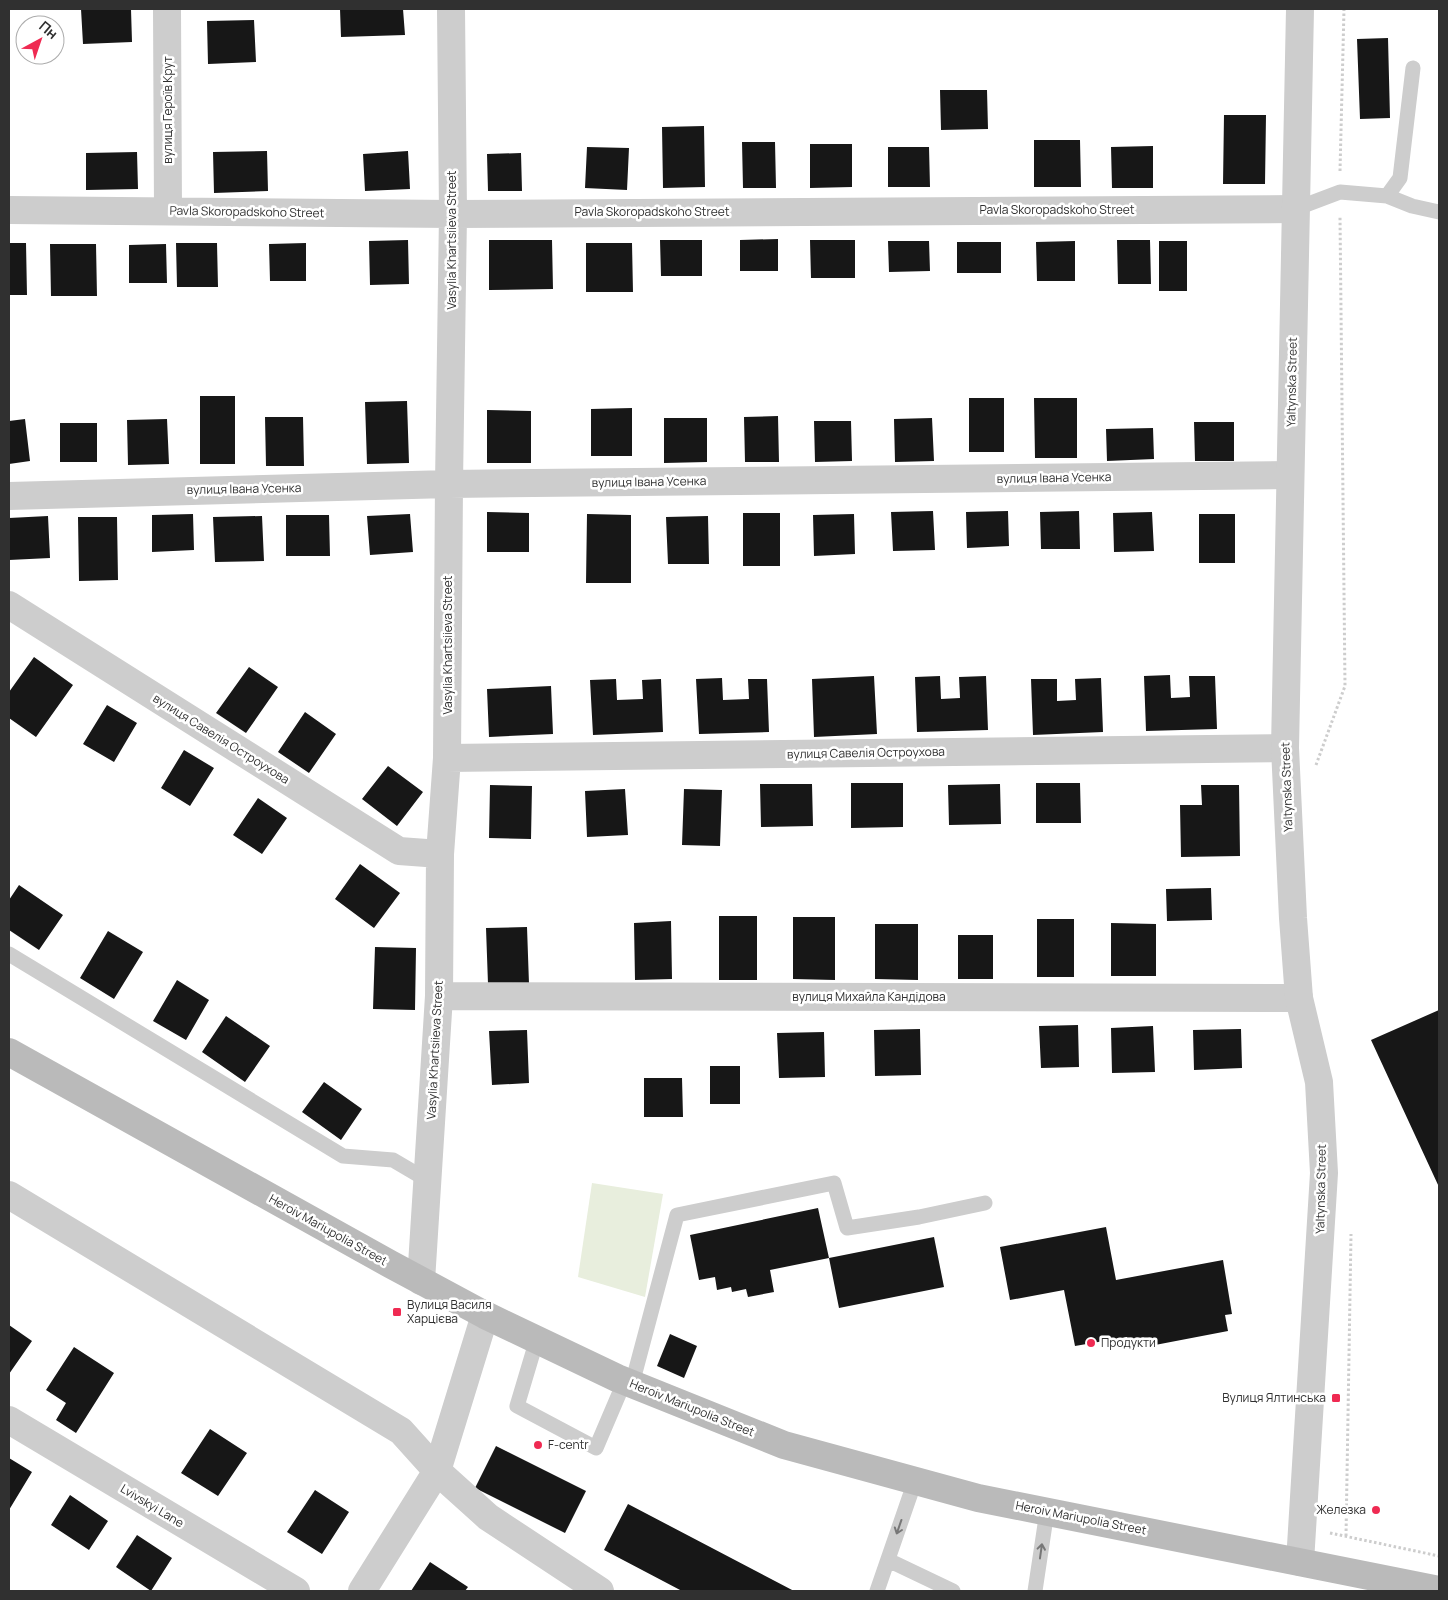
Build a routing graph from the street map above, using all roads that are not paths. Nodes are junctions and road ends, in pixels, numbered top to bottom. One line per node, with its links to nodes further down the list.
1 (167, 9): 8 (street, вулиця Героїв Крут)
2 (451, 9): 10 (street, Vasylia Khartsiieva Street)
3 (1300, 9): 6 (street, Yaltynska Street)
4 (1413, 68): 5 (lane)
5 (1387, 196): 6 (lane); 9 (lane)
6 (1295, 209): 10 (street, Pavla Skoropadskoho Street); 11 (street, Yaltynska Street)
7 (9, 210): 8 (street, Pavla Skoropadskoho Street)
8 (168, 211): 10 (street, Pavla Skoropadskoho Street)
9 (1439, 212)
10 (453, 214): 12 (street, Vasylia Khartsiieva Street)
11 (1290, 475): 12 (street, вулиця Івана Усенка); 15 (street, Yaltynska Street)
12 (449, 484): 13 (street, вулиця Івана Усенка); 16 (street, Vasylia Khartsiieva Street)
13 (9, 496)
14 (9, 605): 17 (street, вулиця Савелія Остроухова)
15 (1285, 748): 16 (street, вулиця Савелія Остроухова); 20 (street, Yaltynska Street)
16 (447, 758): 17 (street, Vasylia Khartsiieva Street)
17 (440, 854): 19 (street, Vasylia Khartsiieva Street)
18 (9, 954): 22 (lane)
19 (439, 996): 20 (street, вулиця Михайла Кандідова); 22 (street, Vasylia Khartsiieva Street)
20 (1299, 998): 34 (street, Yaltynska Street)
21 (9, 1052): 25 (main road, Heroiv Mariupolia Street)
22 (427, 1180): 25 (street, Vasylia Khartsiieva Street)
23 (9, 1195): 30 (street)
24 (984, 1203): 28 (lane)
25 (421, 1281): 26 (main road, Heroiv Mariupolia Street)
26 (485, 1315): 27 (main road, Heroiv Mariupolia Street); 30 (street)
27 (537, 1339): 28 (main road, Heroiv Mariupolia Street); 28 (lane)
28 (628, 1382): 31 (main road, Heroiv Mariupolia Street)
29 (9, 1420): 36 (street, Lvivskyi Lane)
30 (437, 1471): 37 (street); 38 (street)
31 (916, 1481): 32 (main road, Heroiv Mariupolia Street); 33 (lane, one-way to 33)
32 (1046, 1512): 34 (main road, Heroiv Mariupolia Street); 41 (lane, one-way to 32)
33 (888, 1560): 39 (lane); 40 (lane)
34 (1300, 1562): 35 (main road, Heroiv Mariupolia Street)
35 (1439, 1590)
36 (296, 1591)
37 (362, 1591)
38 (600, 1591)
39 (877, 1591)
40 (953, 1591)
41 (1035, 1591)

